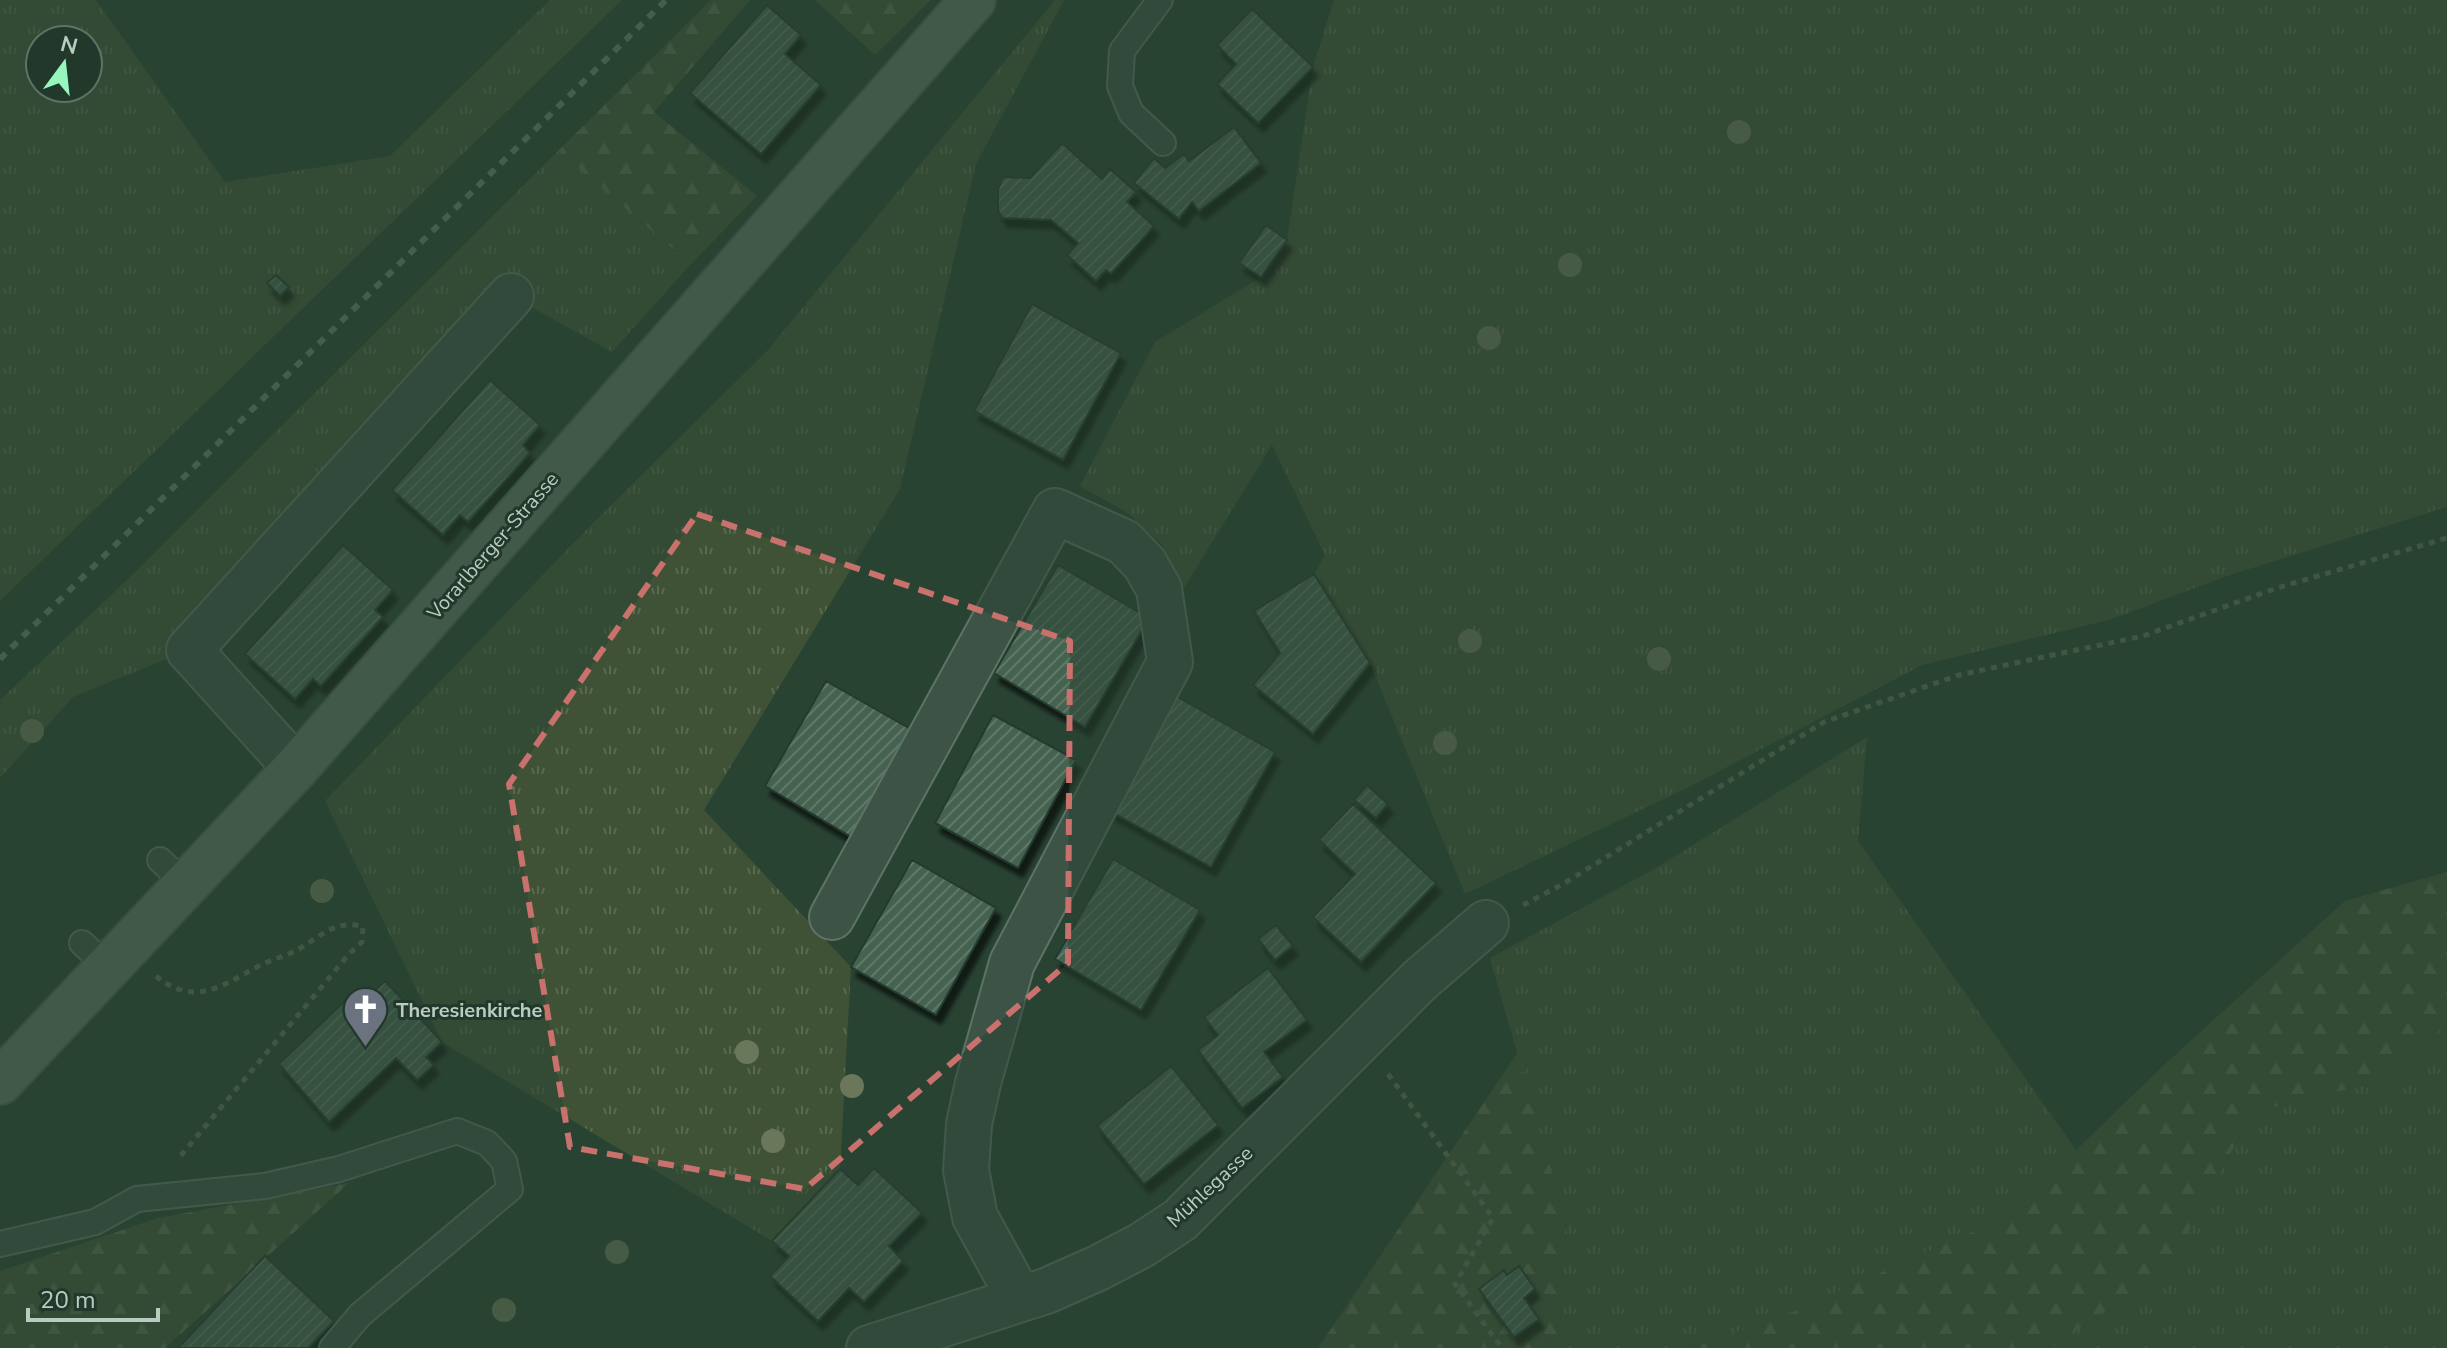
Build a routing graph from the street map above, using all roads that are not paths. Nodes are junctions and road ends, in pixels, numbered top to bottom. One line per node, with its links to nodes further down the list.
1 (973, 0): 5 (main road, Vorarlberger-Strasse)
2 (1160, 0): 3 (lane)
3 (1163, 143)
4 (511, 296): 5 (street)
5 (296, 768): 8 (main road, Vorarlberger-Strasse)
6 (832, 917): 10 (street)
7 (1486, 923): 10 (street, Mühlegasse)
8 (0, 1082)
9 (0, 1244): 11 (lane)
10 (1020, 1299): 12 (street, Mühlegasse)
11 (332, 1348)
12 (869, 1348)

